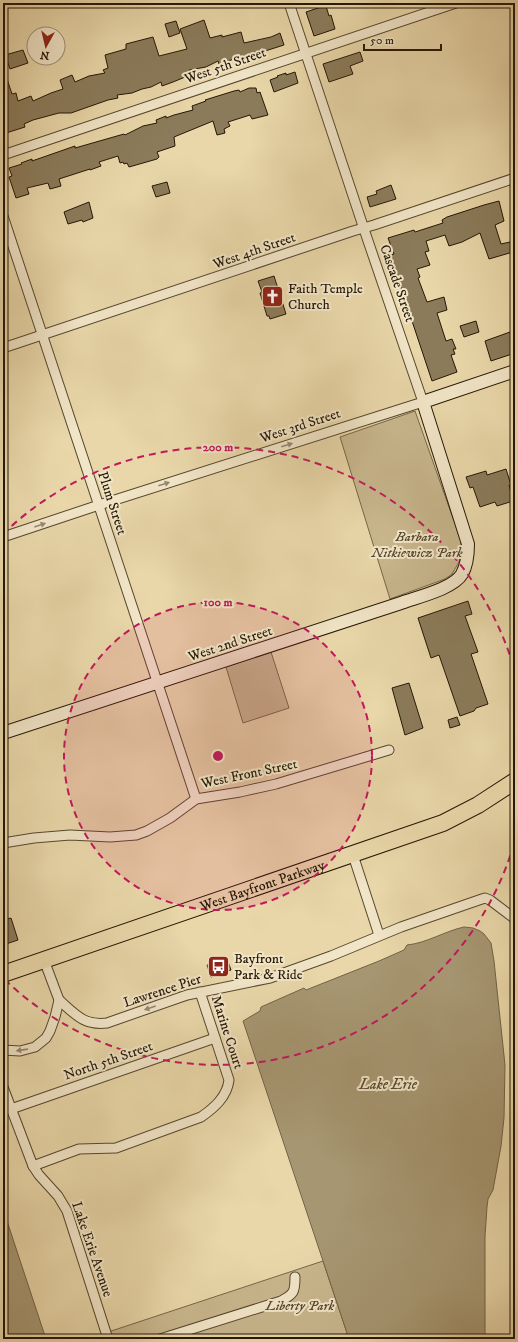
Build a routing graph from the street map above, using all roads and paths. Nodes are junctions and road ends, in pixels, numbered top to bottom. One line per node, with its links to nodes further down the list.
1 (289, 3): 3 (street, Cascade Street)
2 (456, 3): 3 (street, West 5th Street)
3 (305, 53): 4 (street, West 5th Street); 7 (street, Cascade Street)
4 (3, 155)
5 (515, 178): 7 (street, West 4th Street)
6 (3, 216): 8 (street, Plum Street)
7 (363, 228): 8 (street, West 4th Street); 11 (street, Cascade Street)
8 (43, 336): 9 (street, West 4th Street); 12 (street, Plum Street)
9 (3, 348)
10 (515, 371): 11 (street, West 3rd Street)
11 (423, 402): 12 (street, West 3rd Street, one-way to 11); 14 (street, Cascade Street)
12 (99, 505): 13 (street, West 3rd Street, one-way to 12); 15 (street, Plum Street)
13 (3, 537)
14 (462, 575): 15 (street, West 2nd Street)
15 (157, 683): 16 (street, West 2nd Street); 19 (street, Plum Street)
16 (3, 733)
17 (389, 750): 19 (street, West Front Street)
18 (515, 781): 21 (highway, West Bayfront Parkway)
19 (196, 799): 20 (street, West Front Street)
20 (4, 840)
21 (353, 854): 23 (street); 24 (highway, West Bayfront Parkway)
22 (515, 918): 23 (street, Lawrence Pier)
23 (379, 935): 26 (street, Lawrence Pier)
24 (44, 960): 25 (highway, West Bayfront Parkway); 27 (street)
25 (3, 974)
26 (200, 992): 27 (street, Lawrence Pier, one-way to 27); 28 (street, Marine Court)
27 (59, 1000): 29 (street, one-way to 29)
28 (215, 1038): 31 (street, North 5th Street); 32 (street, Marine Court)
29 (3, 1050)
30 (3, 1087): 31 (street, Lake Erie Avenue)
31 (11, 1109): 32 (street, Lake Erie Avenue)
32 (33, 1166): 34 (street, Lake Erie Avenue)
33 (295, 1277): 35 (street)
34 (108, 1339)
35 (160, 1339)

